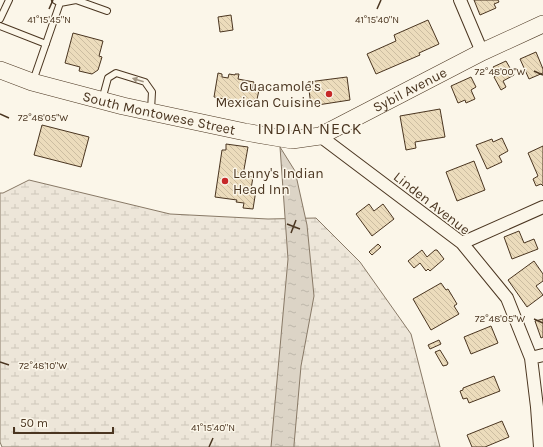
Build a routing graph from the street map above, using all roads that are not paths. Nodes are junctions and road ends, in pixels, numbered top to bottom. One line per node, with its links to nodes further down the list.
1 (9, 0): 6 (lane)
2 (76, 0): 4 (lane); 5 (lane)
3 (460, 0): 10 (street)
4 (58, 1): 9 (lane)
5 (107, 11)
6 (0, 19)
7 (543, 24): 10 (main road, Sybil Avenue)
8 (0, 26): 9 (lane)
9 (46, 44): 12 (lane)
10 (482, 52): 15 (main road, Sybil Avenue)
11 (0, 70): 12 (main road, South Montowese Street)
12 (32, 82): 13 (main road, South Montowese Street)
13 (102, 101): 14 (main road, South Montowese Street); 14 (lane, one-way to 13)
14 (151, 112): 15 (main road, South Montowese Street)
15 (320, 136): 17 (street, Linden Avenue)
16 (543, 207): 17 (street)
17 (462, 243): 19 (street, Linden Avenue)
18 (543, 355): 19 (street)
19 (531, 358): 20 (street, Linden Avenue)
20 (540, 447)

